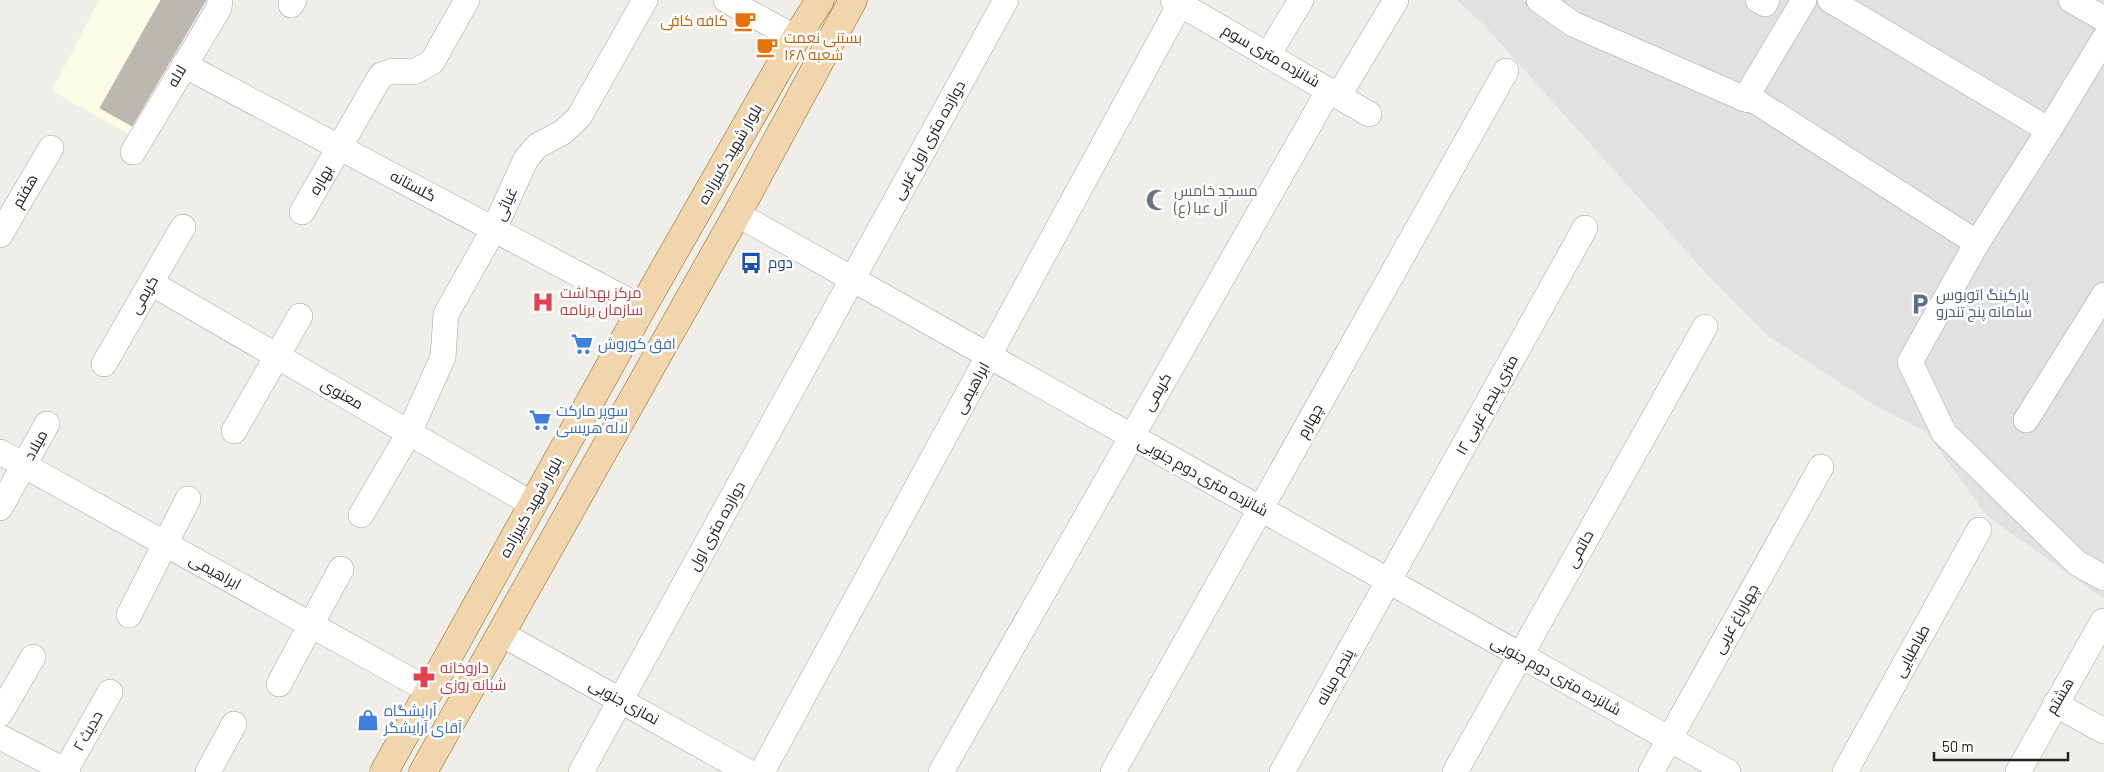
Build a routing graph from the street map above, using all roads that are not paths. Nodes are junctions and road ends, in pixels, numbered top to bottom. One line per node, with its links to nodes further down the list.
1 (220, 0): 24 (street, لاله)
2 (467, 0): 31 (street, بهاره)
3 (645, 0): 37 (street, غیاثی)
4 (726, 0): 21 (street)
5 (853, 0): 20 (main road)
6 (868, 0): 20 (main road)
7 (1006, 0): 40 (street, دوازده متری اول غربی)
8 (1301, 0): 23 (street)
9 (1396, 0): 26 (street, کریمی)
10 (1539, 0): 27 (street)
11 (1758, 0): 12 (street)
12 (1768, 0)
13 (1804, 0): 27 (street)
14 (1830, 0): 29 (street)
15 (2072, 0): 19 (street)
16 (1177, 2): 18 (street, شانزده متری سوم); 47 (street, ابراهیمی)
17 (816, 3): 21 (main road, بلوار شهید کبیرزاده)
18 (1209, 9): 23 (street, شانزده متری سوم)
19 (2104, 19)
20 (840, 24): 34 (main road)
21 (796, 38): 43 (main road, بلوار شهید کبیرزاده)
22 (2104, 40): 29 (street)
23 (1268, 55): 26 (street, شانزده متری سوم)
24 (184, 65): 31 (street, گلستانه); 32 (street, لاله)
25 (1506, 70): 60 (street, چهارم)
26 (1334, 93): 28 (street, شانزده متری سوم); 53 (street, کریمی)
27 (1745, 99): 39 (street)
28 (1369, 114)
29 (2049, 130): 39 (street)
30 (51, 148): 38 (street, هفتم)
31 (339, 148): 33 (street, بهاره); 37 (street, گلستانه)
32 (133, 152)
33 (302, 212)
34 (737, 214): 40 (street, شانزده متری دوم جنوبی); 70 (main road)
35 (183, 227): 41 (street, کریمی)
36 (1585, 228): 66 (street, ۱۲ متری پنجم غربی)
37 (494, 230): 43 (street, گلستانه); 52 (street, غیاثی)
38 (0, 235)
39 (1977, 243): 65 (street)
40 (852, 280): 47 (street, شانزده متری دوم جنوبی); 76 (street, دوازده متری اول)
41 (151, 283): 46 (street, معنوی); 48 (street, کریمی)
42 (2104, 295): 49 (street)
43 (642, 308): 58 (main road, بلوار شهید کبیرزاده)
44 (300, 316): 46 (street)
45 (1705, 327): 71 (street, حاتمی)
46 (277, 356): 51 (street); 52 (street, معنوی)
47 (989, 356): 53 (street, شانزده متری دوم جنوبی); 89 (street, ابراهیمی)
48 (104, 364)
49 (2026, 420)
50 (47, 424): 55 (street, میلاد)
51 (234, 430)
52 (409, 433): 58 (street, معنوی); 61 (street, غیاثی)
53 (1131, 437): 60 (street, شانزده متری دوم جنوبی); 90 (street, کریمی)
54 (0, 452): 55 (street, ابراهیمی)
55 (24, 466): 59 (street, میلاد); 63 (street, ابراهیمی)
56 (1821, 467): 82 (street, چهارباغ غربی)
57 (188, 499): 63 (street)
58 (532, 504): 74 (main road, بلوار شهید کبیرزاده)
59 (0, 508)
60 (1260, 510): 66 (street, شانزده متری دوم جنوبی); 91 (street, چهارم)
61 (361, 515)
62 (1979, 530): 96 (street, طباطبایی)
63 (165, 544): 67 (street); 69 (street, ابراهیمی)
64 (341, 569): 69 (street)
65 (2104, 578)
66 (1388, 582): 71 (street, شانزده متری دوم جنوبی); 92 (street, پنجم میانه)
67 (129, 614)
68 (2104, 621): 77 (street, هشتم)
69 (310, 624): 73 (street); 74 (street, ابراهیمی)
70 (500, 633): 76 (street, نمازی جنوبی); 86 (main road)
71 (1520, 656): 82 (street, شانزده متری دوم جنوبی); 93 (street, حاتمی)
72 (33, 657): 78 (street)
73 (279, 684)
74 (430, 691): 85 (main road, بلوار شهید کبیرزاده)
75 (110, 692): 83 (street, حدیث ۲)
76 (621, 701): 87 (street, دوازده متری اول); 88 (street, نمازی جنوبی)
77 (2055, 704): 80 (street); 97 (street, هشتم)
78 (0, 714)
79 (234, 724): 84 (street)
80 (2104, 731)
81 (0, 737): 83 (street)
82 (1669, 740): 94 (street, چهارباغ غربی); 95 (street, شانزده متری دوم جنوبی)
83 (67, 771)
84 (208, 772)
85 (384, 772)
86 (423, 772)
87 (581, 772)
88 (748, 772)
89 (762, 772)
90 (940, 772)
91 (1113, 772)
92 (1282, 772)
93 (1454, 772)
94 (1651, 772)
95 (1728, 772)
96 (1845, 772)
97 (2018, 772)

